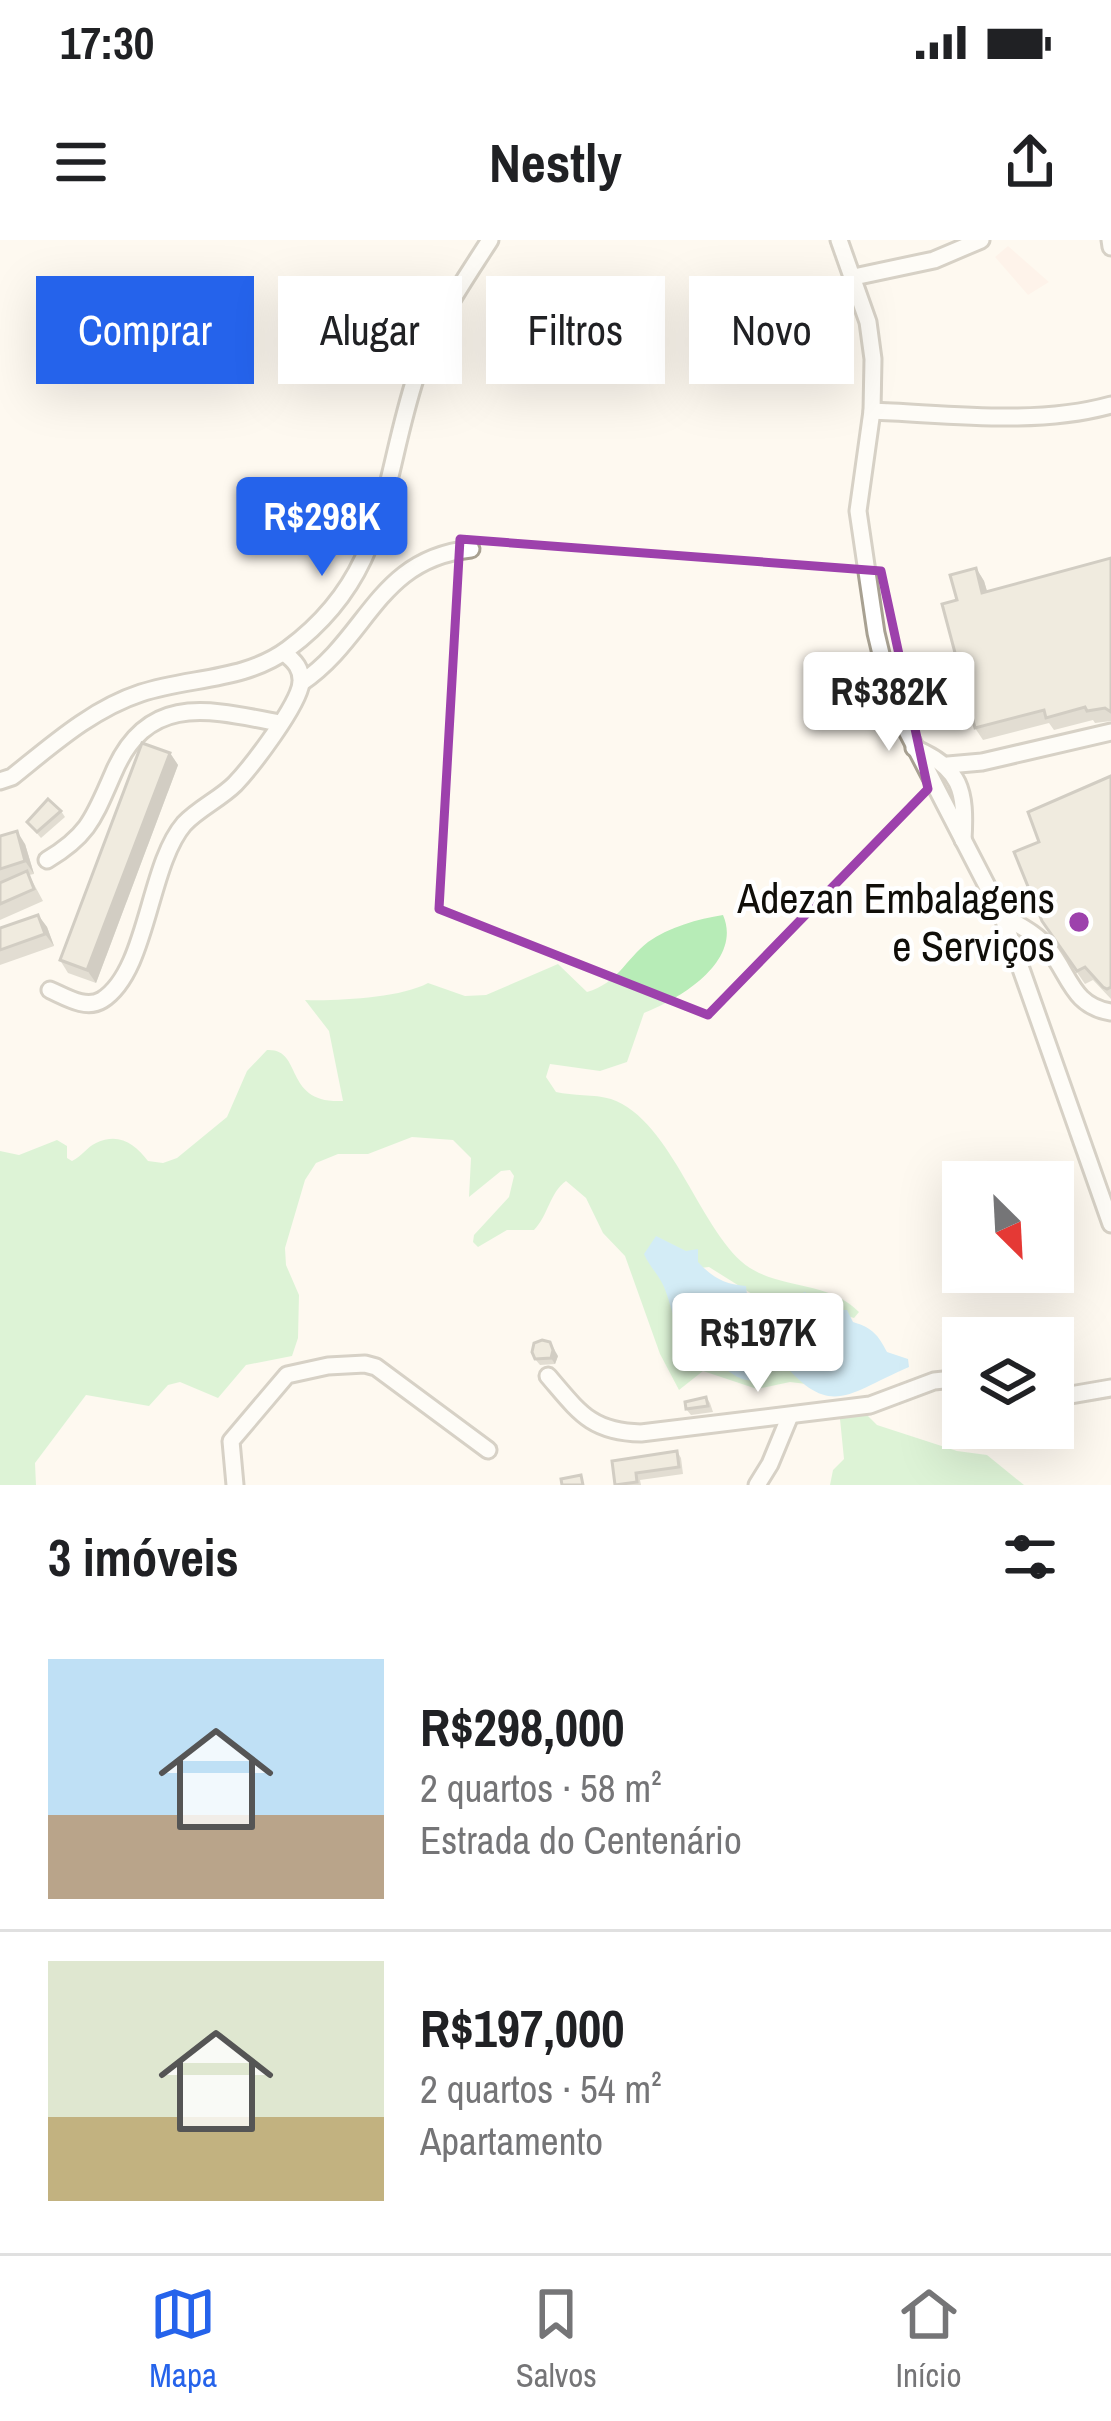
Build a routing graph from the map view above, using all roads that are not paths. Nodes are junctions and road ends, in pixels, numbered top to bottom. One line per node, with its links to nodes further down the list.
1 (490, 240): 9 (street)
2 (839, 240): 4 (street)
3 (981, 240): 5 (street)
4 (854, 276)
5 (854, 277): 7 (street)
6 (1111, 405): 7 (street)
7 (872, 411): 13 (street)
8 (471, 549): 10 (street)
9 (284, 652): 10 (street); 15 (street)
10 (301, 682): 11 (street)
11 (279, 723): 17 (street); 19 (street)
12 (1111, 732): 14 (street)
13 (914, 748): 14 (street); 16 (street)
14 (948, 765): 16 (street)
15 (0, 781)
16 (963, 840): 18 (street)
17 (47, 860)
18 (1001, 915): 20 (street); 21 (street)
19 (50, 990)
20 (1111, 1012)
21 (1111, 1224)
22 (548, 1376): 26 (street)
23 (942, 1380): 26 (street)
24 (1111, 1388): 25 (street)
25 (1074, 1394)
26 (789, 1418): 29 (street)
27 (488, 1450): 28 (street)
28 (235, 1485)
29 (757, 1485)

